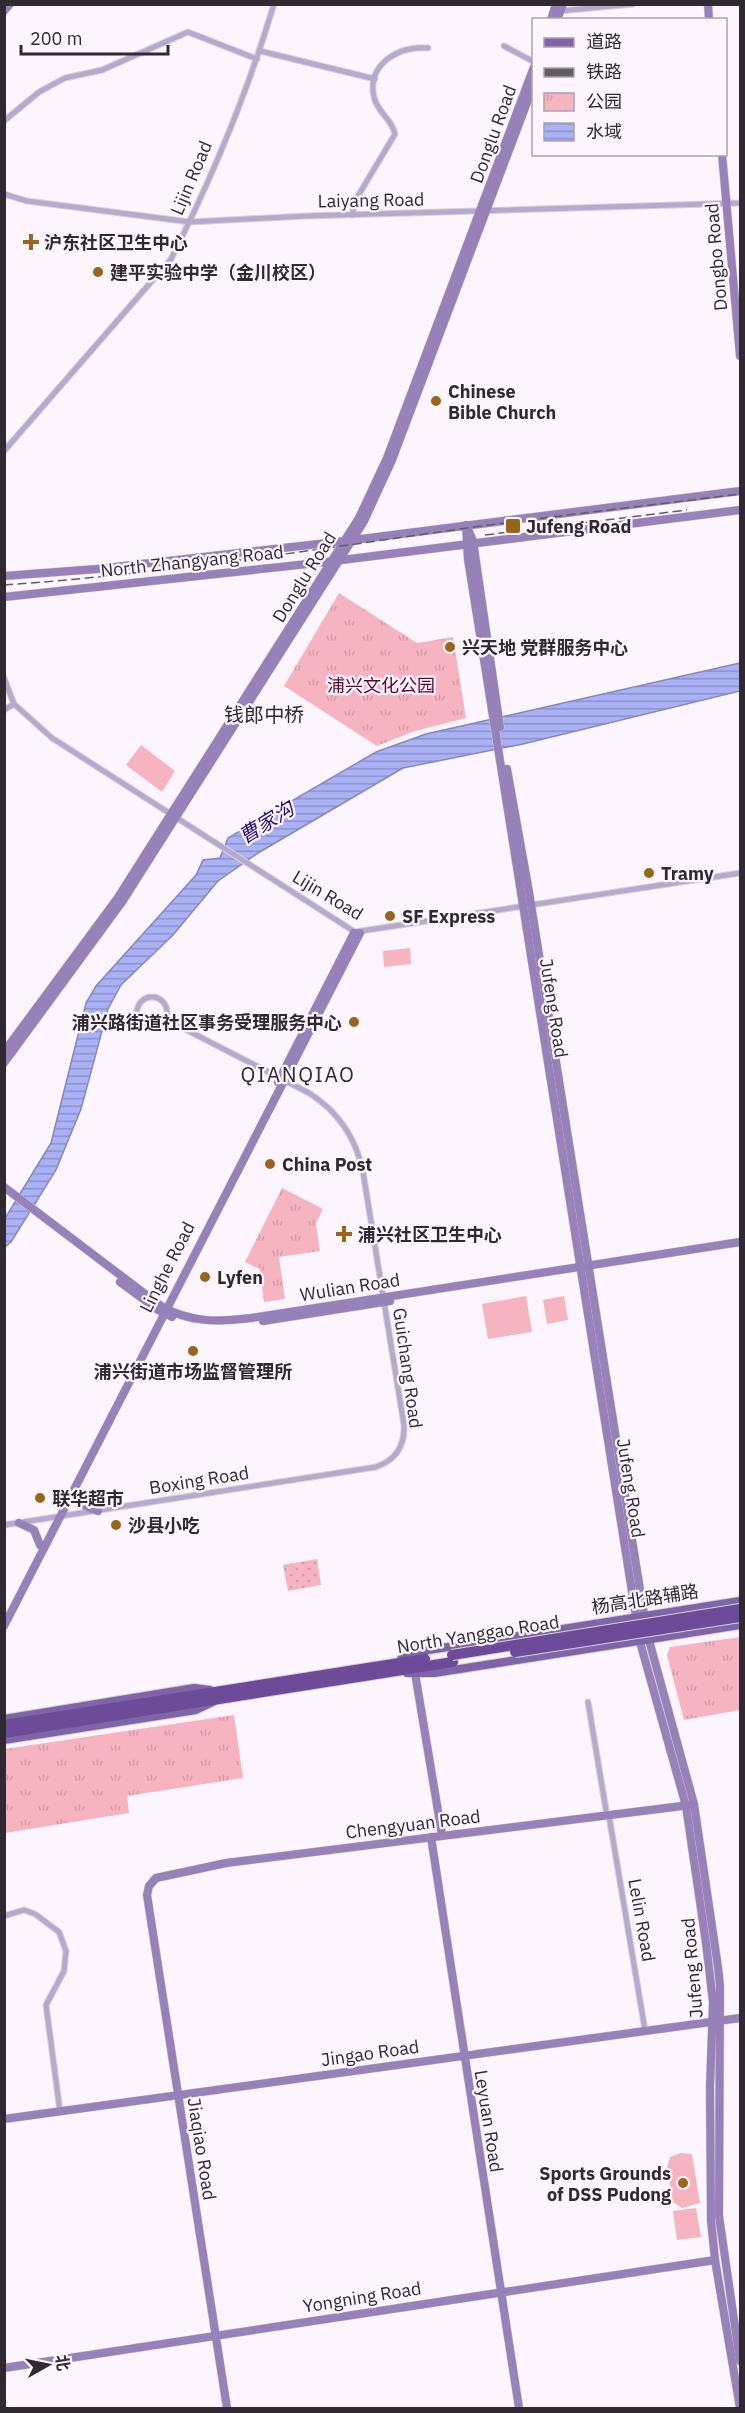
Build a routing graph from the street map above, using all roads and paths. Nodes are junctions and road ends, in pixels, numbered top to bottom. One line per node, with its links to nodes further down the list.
1 (10, 4): 4 (main road)
2 (274, 4): 8 (street, Lijin Road)
3 (633, 4): 5 (street)
4 (4, 11)
5 (557, 12)
6 (504, 46): 10 (street)
7 (428, 48): 12 (street)
8 (260, 51): 9 (street, Lijin Road); 12 (street)
9 (257, 59): 14 (street); 21 (street, Lijin Road)
10 (532, 61)
11 (532, 73): 19 (main road, Donglu Road)
12 (375, 79): 20 (street)
13 (532, 89): 19 (main road, Donglu Road)
14 (4, 122)
15 (722, 156): 18 (main road, Dongbo Road)
16 (4, 194): 21 (street, Laiyang Road)
17 (741, 203): 18 (street, Laiyang Road)
18 (726, 204): 19 (street, Laiyang Road); 22 (main road, Dongbo Road)
19 (482, 212): 20 (street, Laiyang Road); 27 (main road, Donglu Road)
20 (352, 215): 21 (street, Laiyang Road)
21 (189, 222): 23 (street, Lijin Road)
22 (741, 356)
23 (4, 451)
24 (741, 490): 26 (main road, North Zhangyang Road)
25 (741, 510): 28 (main road, North Zhangyang Road)
26 (466, 525): 27 (main road, North Zhangyang Road); 28 (main road, Jufeng Road)
27 (349, 540): 29 (main road, Donglu Road); 30 (main road, North Zhangyang Road)
28 (469, 542): 29 (main road, North Zhangyang Road); 37 (main road, Jufeng Road)
29 (336, 560): 31 (main road, North Zhangyang Road); 35 (main road, Donglu Road)
30 (4, 576)
31 (4, 597)
32 (4, 678): 33 (street, Lijin Road)
33 (14, 704): 34 (street); 35 (street, Lijin Road)
34 (4, 710)
35 (172, 815): 38 (street, Lijin Road); 42 (main road, Donglu Road); 43 (main road, Donglu Road)
36 (741, 873): 37 (street, Lijin Road)
37 (527, 906): 38 (street, Lijin Road); 47 (main road, Jufeng Road)
38 (357, 932): 44 (main road, Linghe Road)
39 (168, 1011): 40 (street); 40 (street, Guichang Road); 41 (street, Guichang Road)
40 (160, 1025): 41 (street, Guichang Road)
41 (177, 1025): 44 (street, Guichang Road)
42 (4, 1052)
43 (4, 1063)
44 (282, 1079): 48 (street, Guichang Road); 49 (main road, Linghe Road)
45 (6, 1191): 49 (main road, Wulian Road)
46 (741, 1244): 47 (main road, Wulian Road)
47 (585, 1268): 48 (main road, Wulian Road); 60 (main road, Jufeng Road)
48 (383, 1299): 49 (main road, Wulian Road); 50 (street, Guichang Road)
49 (164, 1311): 51 (main road, Linghe Road); 53 (main road, Linghe Road)
50 (396, 1455): 52 (street, Boxing Road)
51 (75, 1488): 52 (main road); 53 (main road, Linghe Road)
52 (98, 1511): 53 (street, Boxing Road)
53 (58, 1516): 54 (street, Boxing Road); 56 (main road, Linghe Road); 63 (main road, Linghe Road)
54 (19, 1523): 55 (street, Boxing Road); 56 (main road)
55 (4, 1525)
56 (40, 1545): 59 (main road, Linghe Road)
57 (741, 1601): 60 (main road, 杨高北路辅路)
58 (741, 1609): 65 (highway, North Yanggao Road, bridge)
59 (4, 1615)
60 (640, 1617): 64 (main road, Jufeng Road); 66 (main road, 杨高北路辅路)
61 (741, 1617): 65 (highway, North Yanggao Road, bridge)
62 (741, 1625): 64 (main road)
63 (4, 1626)
64 (644, 1640): 67 (main road); 75 (main road, Jufeng Road)
65 (452, 1658): 66 (highway, North Yanggao Road)
66 (379, 1670): 67 (main road); 68 (highway, North Yanggao Road)
67 (416, 1673): 77 (main road)
68 (220, 1695): 70 (highway, North Yanggao Road); 71 (main road, North Yanggao Road); 74 (main road, North Yanggao Road)
69 (588, 1702): 76 (street, Lelin Road)
70 (110, 1712): 72 (highway); 73 (highway)
71 (4, 1719)
72 (4, 1725)
73 (4, 1733)
74 (4, 1740)
75 (690, 1805): 76 (main road, Chengyuan Road); 82 (main road, Jufeng Road)
76 (608, 1816): 77 (main road, Chengyuan Road); 83 (street, Lelin Road)
77 (442, 1835): 78 (main road, Chengyuan Road)
78 (431, 1837): 79 (main road, Chengyuan Road); 84 (main road, Leyuan Road)
79 (147, 1895): 85 (main road, Jiaqiao Road)
80 (4, 1916): 86 (street)
81 (741, 2018): 82 (main road, Jingao Road)
82 (716, 2021): 83 (main road, Jingao Road); 88 (main road, Jufeng Road)
83 (645, 2030): 84 (main road, Jingao Road)
84 (464, 2055): 85 (main road, Jingao Road); 89 (main road, Leyuan Road)
85 (178, 2094): 86 (main road, Jingao Road); 90 (main road, Jiaqiao Road)
86 (60, 2111): 87 (main road, Jingao Road)
87 (4, 2119)
88 (720, 2260): 89 (main road, Yongning Road); 91 (main road, Jufeng Road); 96 (main road, Jufeng Road)
89 (501, 2291): 90 (main road, Yongning Road); 95 (main road, Leyuan Road)
90 (215, 2335): 93 (main road, Yongning Road); 94 (main road, Jiaqiao Road)
91 (739, 2338): 92 (main road, Jufeng Road)
92 (741, 2361)
93 (4, 2368)
94 (227, 2409)
95 (519, 2409)
96 (740, 2409)

